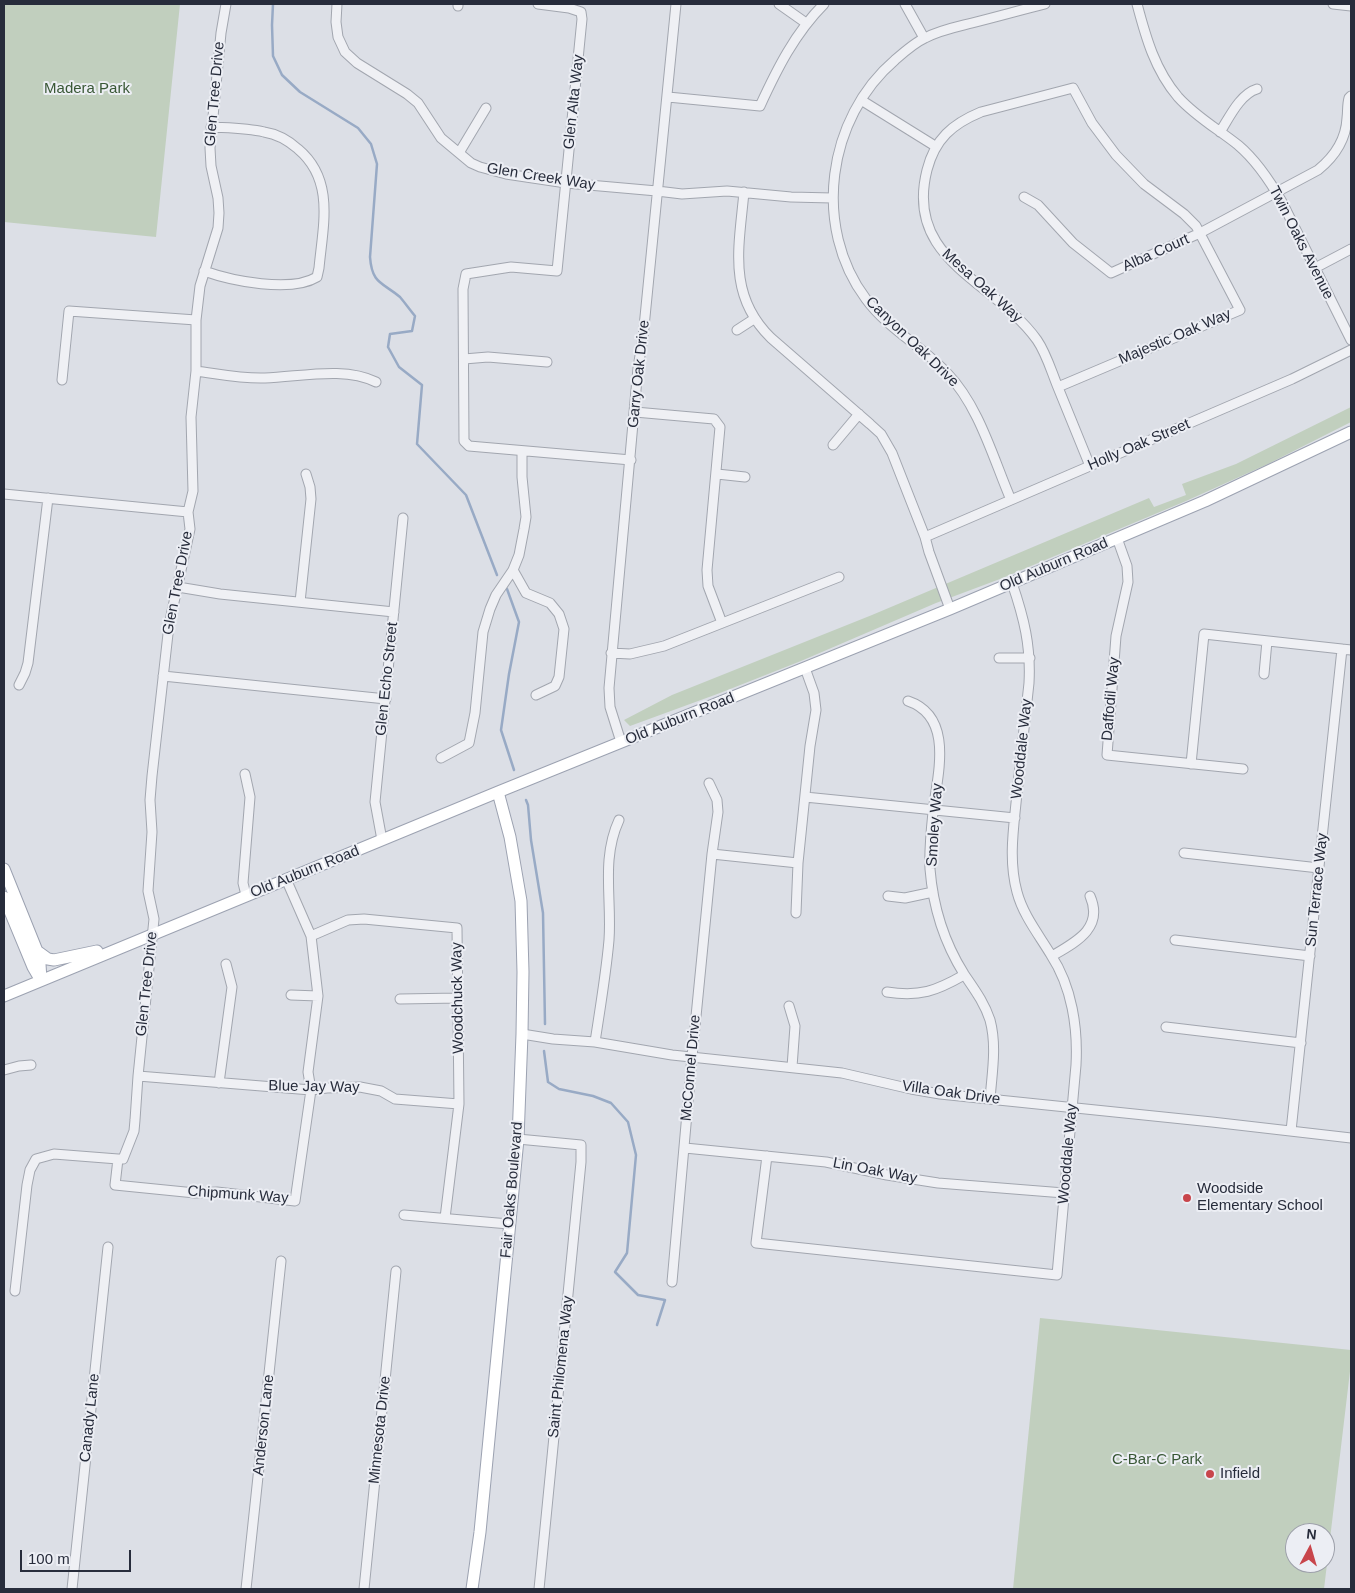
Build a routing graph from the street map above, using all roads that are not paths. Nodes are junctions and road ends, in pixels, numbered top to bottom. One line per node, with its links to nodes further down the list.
1 (226, 4): 19 (street, Glen Tree Drive)
2 (337, 4): 22 (street, Glen Creek Way)
3 (538, 4): 23 (street, Glen Alta Way)
4 (676, 4): 16 (street, Garry Oak Drive)
5 (779, 4): 12 (street)
6 (824, 4): 12 (street)
7 (905, 4): 13 (street)
8 (1045, 4): 13 (street, Canyon Oak Drive)
9 (1137, 4): 20 (street, Twin Oaks Avenue)
10 (1333, 4): 11 (street)
11 (1351, 6)
12 (806, 23): 16 (street)
13 (924, 38): 17 (street, Canyon Oak Drive)
14 (1257, 89): 20 (street)
15 (1351, 96): 26 (street, Alba Court)
16 (668, 97): 24 (street, Garry Oak Drive)
17 (861, 100): 21 (street); 28 (street, Canyon Oak Drive)
18 (486, 108): 22 (street)
19 (211, 127): 32 (street, Glen Tree Drive); 32 (street)
20 (1220, 132): 26 (street, Twin Oaks Avenue)
21 (935, 146): 29 (street, Mesa Oak Way); 43 (street, Mesa Oak Way)
22 (459, 153): 23 (street, Glen Creek Way)
23 (566, 183): 24 (street, Glen Creek Way); 38 (street, Glen Alta Way)
24 (657, 191): 25 (street, Glen Creek Way); 44 (street, Garry Oak Drive)
25 (744, 192): 28 (street, Glen Creek Way); 33 (street)
26 (1277, 192): 29 (street, Alba Court); 31 (street, Twin Oaks Avenue)
27 (1024, 197): 29 (street, Alba Court)
28 (832, 198): 56 (street, Canyon Oak Drive)
29 (1200, 233): 43 (street, Majestic Oak Way)
30 (1351, 249): 31 (street)
31 (1315, 268): 36 (street, Twin Oaks Avenue)
32 (204, 271): 34 (street, Glen Tree Drive)
33 (754, 319): 35 (street); 45 (street)
34 (196, 320): 40 (street, Glen Tree Drive); 41 (street)
35 (737, 330)
36 (1351, 340)
37 (1351, 350): 50 (street, Holly Oak Street)
38 (464, 359): 39 (street); 48 (street, Glen Alta Way)
39 (547, 362)
40 (196, 371): 42 (street); 57 (street, Glen Tree Drive)
41 (62, 380)
42 (376, 382)
43 (1058, 387): 50 (street, Mesa Oak Way)
44 (635, 412): 49 (street, Garry Oak Drive); 52 (street)
45 (859, 414): 47 (street); 59 (street)
46 (1351, 432): 60 (main road, Old Auburn Road)
47 (833, 444)
48 (522, 451): 49 (street); 61 (street)
49 (631, 460): 71 (street, Garry Oak Drive)
50 (1090, 466): 56 (street, Holly Oak Street)
51 (306, 474): 65 (street)
52 (717, 474): 53 (street); 68 (street)
53 (745, 477)
54 (4, 494): 55 (street)
55 (48, 498): 57 (street); 77 (street)
56 (1011, 500): 59 (street, Holly Oak Street)
57 (188, 512): 64 (street, Glen Tree Drive)
58 (403, 518): 67 (street, Glen Echo Street)
59 (925, 537): 66 (street)
60 (1118, 538): 63 (main road, Old Auburn Road); 83 (street, Daffodil Way)
61 (513, 570): 78 (street); 82 (street)
62 (839, 577): 68 (street)
63 (1012, 583): 66 (main road, Old Auburn Road); 73 (street, Wooddale Way)
64 (178, 587): 65 (street); 76 (street, Glen Tree Drive)
65 (300, 602): 67 (street)
66 (950, 609): 74 (main road, Old Auburn Road)
67 (394, 612): 79 (street, Glen Echo Street)
68 (722, 623): 71 (street)
69 (1267, 641): 70 (street); 75 (street); 83 (street)
70 (1347, 650): 96 (street, Sun Terrace Way)
71 (611, 653): 81 (street, Garry Oak Drive)
72 (999, 658): 73 (street)
73 (1030, 658): 90 (street, Wooddale Way)
74 (805, 668): 81 (main road, Old Auburn Road); 88 (street)
75 (1264, 674)
76 (163, 676): 79 (street); 105 (street, Glen Tree Drive)
77 (19, 685)
78 (536, 695)
79 (386, 698): 92 (street, Glen Echo Street)
80 (908, 701): 89 (street, Smoley Way)
81 (621, 742): 87 (main road, Old Auburn Road)
82 (441, 758)
83 (1191, 764): 84 (street, Daffodil Way)
84 (1243, 769)
85 (245, 774): 100 (street)
86 (709, 782): 94 (street, McConnel Drive)
87 (498, 792): 92 (main road, Old Auburn Road); 123 (main road, Fair Oaks Boulevard)
88 (805, 797): 89 (street); 95 (street)
89 (933, 810): 90 (street); 99 (street, Smoley Way)
90 (1015, 818): 110 (street, Wooddale Way)
91 (620, 820): 124 (street)
92 (382, 840): 98 (main road, Old Auburn Road)
93 (1184, 853): 96 (street)
94 (712, 854): 95 (street); 126 (street, McConnel Drive)
95 (798, 864): 104 (street)
96 (1319, 868): 111 (street, Sun Terrace Way)
97 (4, 870): 109 (main road)
98 (286, 879): 100 (main road, Old Auburn Road); 106 (street, Chipmunk Way)
99 (933, 892): 101 (street); 113 (street, Smoley Way)
100 (246, 895): 105 (main road, Old Auburn Road)
101 (888, 896)
102 (1090, 896): 110 (street)
103 (4, 897): 114 (main road)
104 (796, 913)
105 (152, 934): 108 (main road, Old Auburn Road); 130 (street, Glen Tree Drive)
106 (311, 936): 118 (street, Chipmunk Way); 119 (street, Woodchuck Way)
107 (1175, 940): 111 (street)
108 (113, 950): 109 (main road); 114 (main road, Old Auburn Road)
109 (38, 951): 114 (main road)
110 (1052, 956): 135 (street, Wooddale Way)
111 (1310, 956): 125 (street, Sun Terrace Way)
112 (226, 964): 131 (street)
113 (964, 974): 115 (street); 133 (street, Smoley Way)
114 (41, 980): 117 (main road, Old Auburn Road)
115 (887, 992)
116 (291, 995): 118 (street)
117 (4, 996)
118 (318, 996): 132 (street, Chipmunk Way)
119 (458, 998): 120 (street); 134 (street, Woodchuck Way)
120 (400, 999)
121 (789, 1006): 128 (street)
122 (1166, 1027): 125 (street)
123 (522, 1034): 124 (street, Villa Oak Drive); 138 (main road, Fair Oaks Boulevard)
124 (595, 1042): 126 (street, Villa Oak Drive)
125 (1301, 1043): 136 (street, Sun Terrace Way)
126 (692, 1057): 128 (street, Villa Oak Drive); 139 (street, McConnel Drive)
127 (31, 1065): 129 (street)
128 (792, 1067): 133 (street, Villa Oak Drive)
129 (4, 1070)
130 (138, 1076): 131 (street, Blue Jay Way); 141 (street, Glen Tree Drive)
131 (219, 1083): 132 (street, Blue Jay Way)
132 (312, 1090): 134 (street, Blue Jay Way); 141 (street, Chipmunk Way)
133 (990, 1099): 135 (street, Villa Oak Drive)
134 (459, 1104): 144 (street, Woodchuck Way)
135 (1072, 1108): 136 (street, Villa Oak Drive); 142 (street, Wooddale Way)
136 (1291, 1132): 137 (street, Villa Oak Drive)
137 (1351, 1138)
138 (518, 1140): 145 (main road, Fair Oaks Boulevard); 155 (street, Saint Philomena Way)
139 (685, 1148): 140 (street, Lin Oak Way); 149 (street, McConnel Drive)
140 (767, 1156): 142 (street, Lin Oak Way); 142 (street, Wooddale Way)
141 (118, 1159): 150 (street)
142 (1064, 1194)
143 (404, 1215): 144 (street)
144 (445, 1218): 145 (street)
145 (510, 1224): 154 (main road, Fair Oaks Boulevard)
146 (108, 1247): 151 (street, Canady Lane)
147 (281, 1261): 152 (street, Anderson Lane)
148 (396, 1271): 153 (street, Minnesota Drive)
149 (672, 1282)
150 (14, 1291)
151 (72, 1589)
152 (246, 1589)
153 (364, 1589)
154 (472, 1589)
155 (539, 1589)

